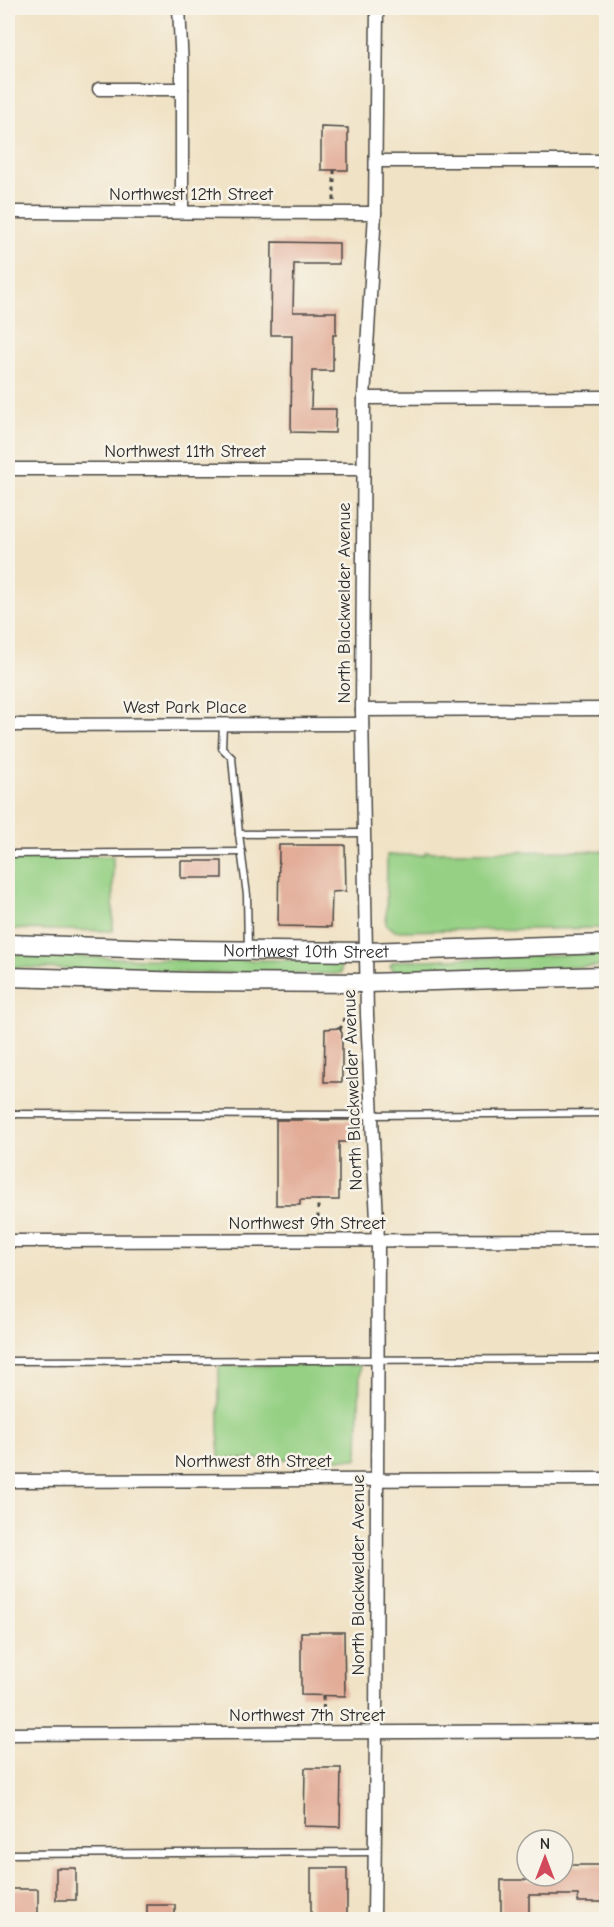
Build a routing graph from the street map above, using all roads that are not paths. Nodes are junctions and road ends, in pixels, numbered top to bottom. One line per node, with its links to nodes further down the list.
1 (179, 8): 4 (street)
2 (377, 8): 5 (street, North Blackwelder Avenue)
3 (99, 89): 4 (street)
4 (182, 89): 8 (street)
5 (376, 161): 6 (street); 9 (street, North Blackwelder Avenue)
6 (606, 161)
7 (8, 212): 8 (street, Northwest 12th Street)
8 (182, 212): 9 (street, Northwest 12th Street)
9 (375, 213): 11 (street, North Blackwelder Avenue)
10 (606, 397): 11 (street)
11 (364, 398): 13 (street, North Blackwelder Avenue)
12 (8, 469): 13 (street, Northwest 11th Street)
13 (363, 469): 15 (street, North Blackwelder Avenue)
14 (606, 709): 15 (street)
15 (362, 710): 17 (street, North Blackwelder Avenue)
16 (223, 724): 17 (street, West Park Place); 18 (street, West Park Place); 20 (lane)
17 (362, 724): 19 (street, North Blackwelder Avenue)
18 (8, 725)
19 (364, 833): 20 (lane); 26 (street, North Blackwelder Avenue)
20 (239, 834): 21 (lane)
21 (242, 852): 22 (lane); 25 (lane)
22 (8, 854)
23 (8, 944): 25 (main road, Northwest 10th Street)
24 (606, 944): 26 (main road, Northwest 10th Street)
25 (248, 951): 26 (main road, Northwest 10th Street)
26 (366, 952): 29 (street, North Blackwelder Avenue)
27 (606, 976): 29 (main road, Northwest 10th Street)
28 (8, 977): 29 (main road, Northwest 10th Street)
29 (367, 983): 32 (street, North Blackwelder Avenue)
30 (606, 1113): 32 (lane)
31 (8, 1114): 32 (lane)
32 (371, 1115): 35 (street, North Blackwelder Avenue)
33 (606, 1240): 35 (street, Northwest 9th Street)
34 (8, 1241): 35 (street, Northwest 9th Street)
35 (378, 1241): 36 (street, North Blackwelder Avenue)
36 (378, 1359): 37 (lane); 38 (lane); 39 (street, North Blackwelder Avenue)
37 (606, 1359)
38 (8, 1360)
39 (376, 1478): 40 (street, Northwest 8th Street); 41 (street, Northwest 8th Street); 43 (street, North Blackwelder Avenue)
40 (606, 1479)
41 (8, 1481)
42 (606, 1731): 43 (street, Northwest 7th Street)
43 (376, 1732): 44 (street, Northwest 7th Street); 45 (street, North Blackwelder Avenue)
44 (8, 1734)
45 (374, 1852): 46 (lane); 47 (street, North Blackwelder Avenue)
46 (8, 1854)
47 (374, 1920)

